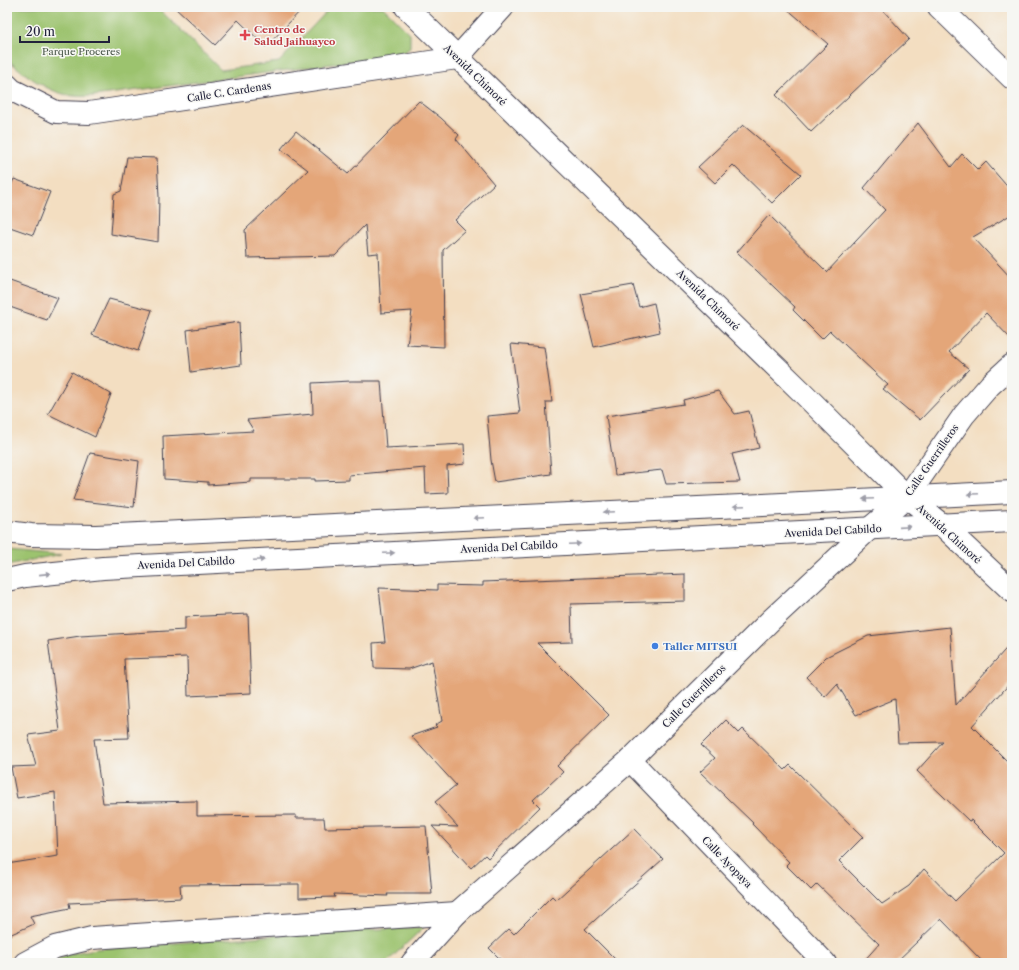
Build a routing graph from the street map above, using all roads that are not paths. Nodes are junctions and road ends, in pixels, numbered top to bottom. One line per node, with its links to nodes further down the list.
1 (406, 7): 4 (street, Avenida Chimoré)
2 (503, 7): 4 (street)
3 (939, 7): 5 (street)
4 (457, 58): 6 (street, Calle C. Cardenas); 9 (street, Avenida Chimoré)
5 (1012, 78)
6 (7, 85)
7 (1012, 365): 9 (street, Calle Guerrilleros)
8 (1012, 492): 9 (street, one-way to 9)
9 (907, 497): 11 (street, Avenida Chimoré); 12 (street, Calle Guerrilleros); 13 (street, one-way to 13)
10 (1012, 522): 11 (street, Avenida Del Cabildo)
11 (941, 524): 12 (street, Avenida Del Cabildo, one-way to 11); 15 (street, Avenida Chimoré)
12 (869, 529): 14 (street, Avenida Del Cabildo, one-way to 12); 16 (street, Calle Guerrilleros)
13 (7, 532)
14 (7, 580)
15 (1012, 591)
16 (630, 760): 17 (street, Calle Guerrilleros); 20 (street, Calle Ayopaya)
17 (457, 913): 18 (street); 19 (street, Calle Guerrilleros)
18 (25, 963)
19 (412, 963)
20 (825, 963)

